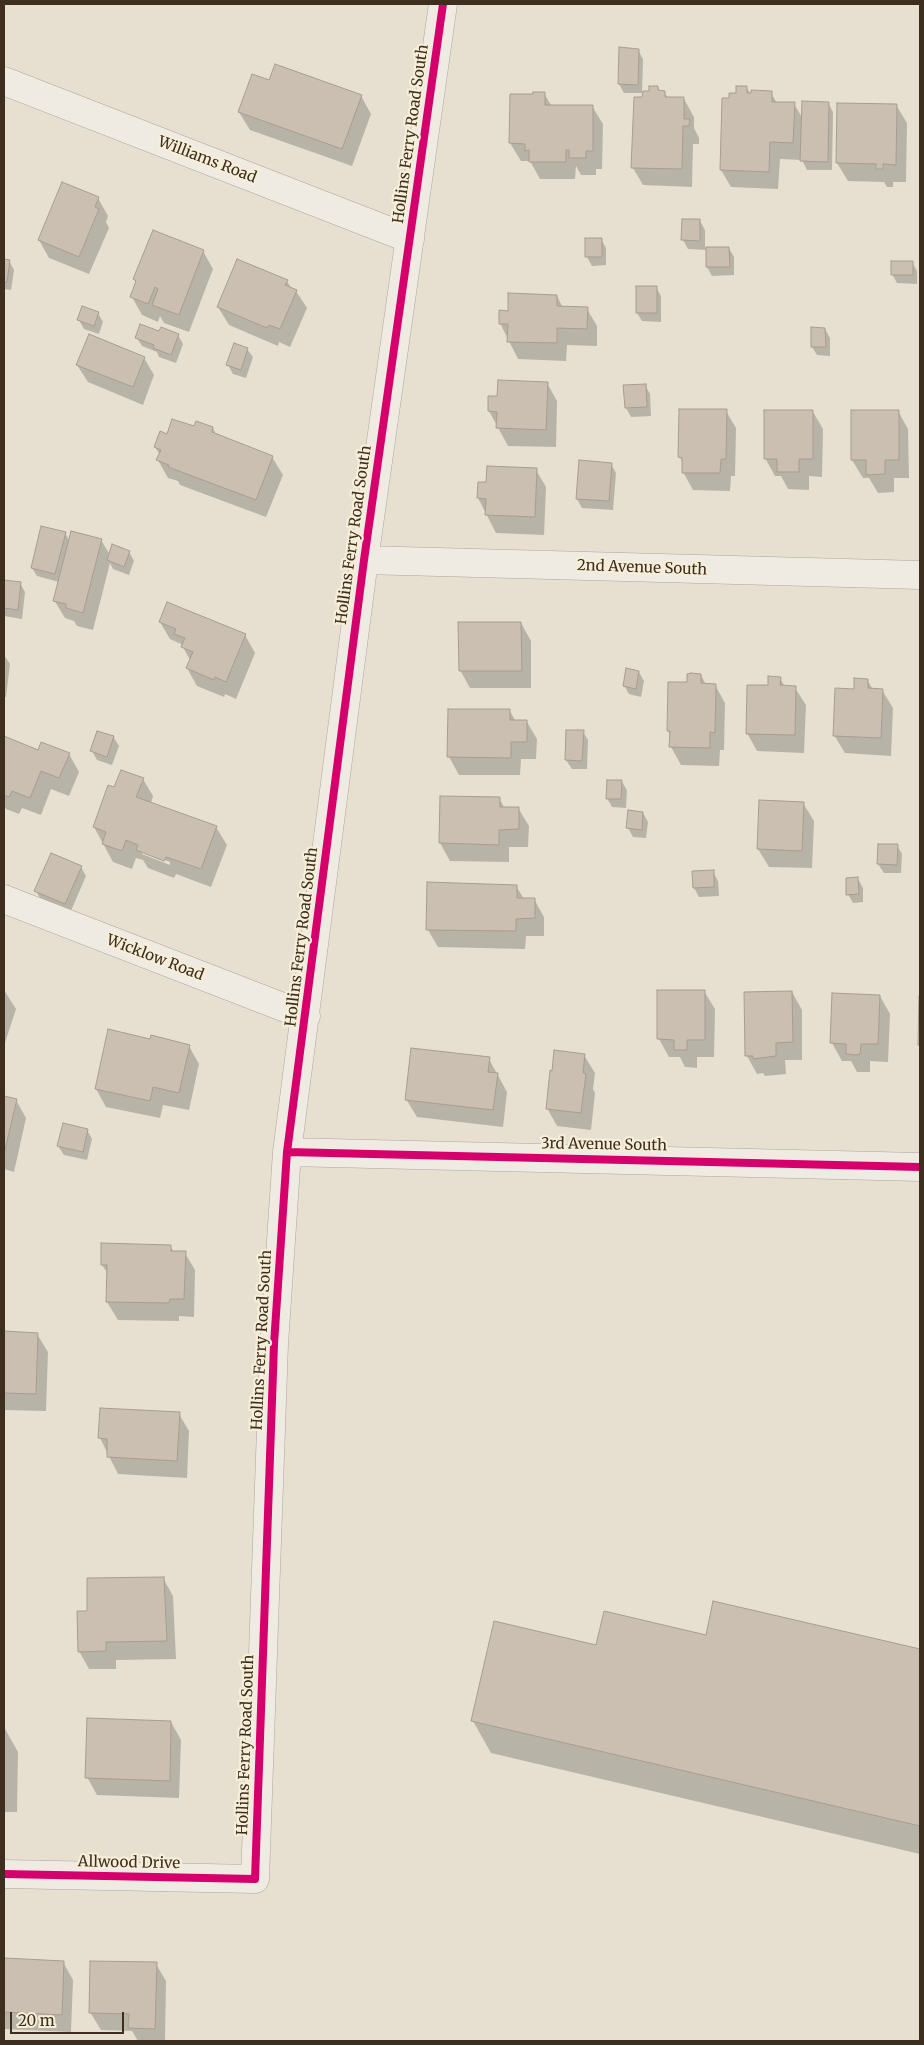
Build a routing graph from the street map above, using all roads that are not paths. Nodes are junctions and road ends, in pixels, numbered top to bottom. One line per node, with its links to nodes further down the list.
1 (443, 4): 3 (street, Hollins Ferry Road South)
2 (4, 81): 3 (street, Williams Road)
3 (410, 238): 4 (street, Hollins Ferry Road South)
4 (364, 560): 5 (street, 2nd Avenue South); 7 (street, Hollins Ferry Road South)
5 (920, 575)
6 (4, 899): 7 (street, Wicklow Road)
7 (306, 1016): 8 (street, Hollins Ferry Road South)
8 (287, 1152): 9 (street, 3rd Avenue South); 11 (street, Hollins Ferry Road South)
9 (920, 1167)
10 (4, 1874): 11 (street, Allwood Drive)
11 (255, 1879)

